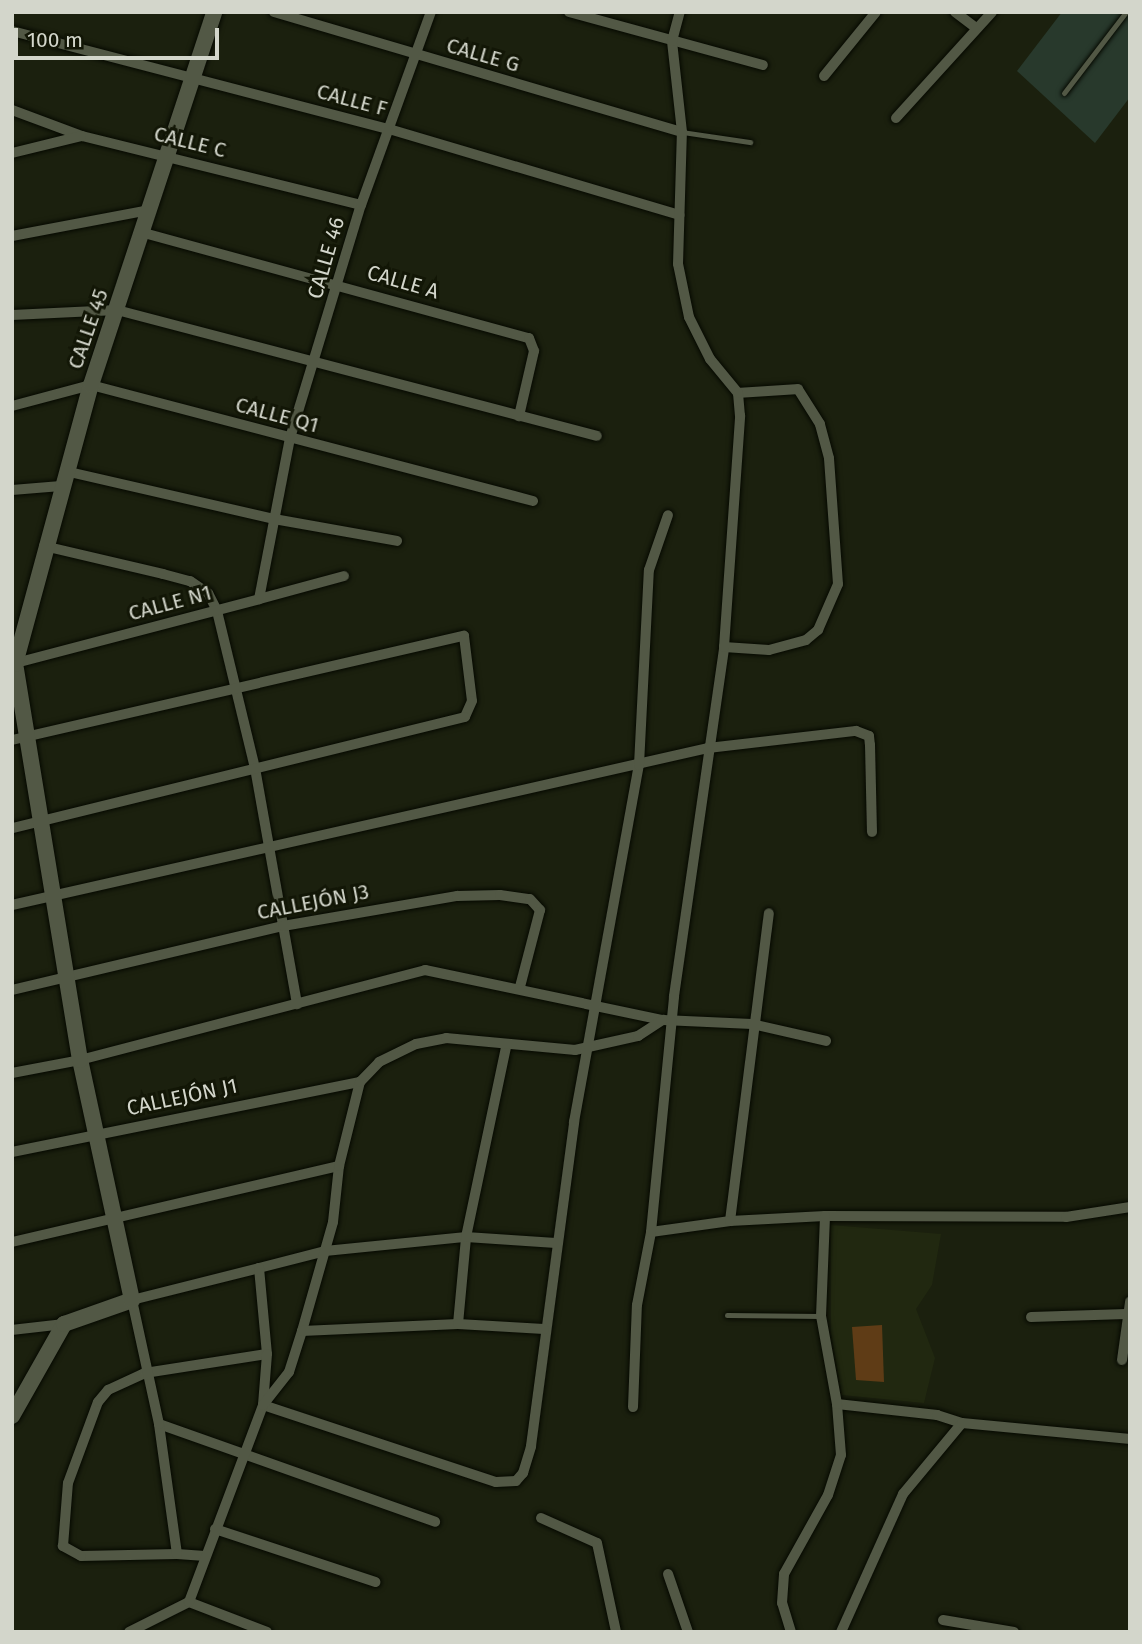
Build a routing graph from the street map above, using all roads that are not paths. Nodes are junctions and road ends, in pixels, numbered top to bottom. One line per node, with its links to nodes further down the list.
1 (214, 12): 16 (street, CALLE 45)
2 (274, 12): 13 (street, CALLE G)
3 (430, 12): 13 (street, CALLE 46)
4 (569, 12): 12 (street)
5 (680, 12): 12 (street)
6 (876, 12): 15 (street)
7 (955, 12): 10 (street)
8 (992, 12): 10 (street)
9 (1126, 12): 17 (lane)
10 (976, 28): 19 (street)
11 (12, 31): 16 (street, CALLE F)
12 (672, 41): 14 (street); 21 (street)
13 (412, 55): 20 (street, CALLE 46); 21 (street, CALLE G)
14 (763, 65)
15 (824, 76)
16 (193, 78): 20 (street, CALLE F); 25 (street, CALLE 45)
17 (1064, 93)
18 (12, 110): 22 (street, CALLE C)
19 (896, 118)
20 (389, 129): 26 (street, CALLE 46); 28 (street, CALLE F)
21 (682, 132): 23 (lane); 28 (street)
22 (82, 136): 24 (street); 25 (street, CALLE C)
23 (750, 142)
24 (12, 153)
25 (167, 156): 26 (street, CALLE C); 27 (street, CALLE 45)
26 (362, 205): 31 (street, CALLE 46)
27 (149, 210): 29 (street, CALLE 45); 30 (street)
28 (680, 215): 36 (street)
29 (144, 233): 31 (street, CALLE A); 32 (street, CALLE 45)
30 (12, 236)
31 (340, 283): 34 (street, CALLE 46); 38 (street, CALLE A)
32 (117, 310): 33 (street); 34 (street); 35 (street, CALLE 45)
33 (12, 315)
34 (316, 362): 38 (street); 40 (street, CALLE 46)
35 (91, 385): 37 (street, CALLE Q1); 40 (street, CALLE Q1); 41 (street, CALLE 45)
36 (738, 393): 51 (street); 51 (street)
37 (12, 406)
38 (519, 415): 39 (street)
39 (597, 436)
40 (290, 438): 43 (street, CALLE Q1); 45 (street, CALLE 46)
41 (63, 478): 42 (street); 45 (street); 47 (street, CALLE 45)
42 (12, 490)
43 (533, 502)
44 (668, 515): 56 (street)
45 (274, 519): 46 (street); 49 (street)
46 (397, 541)
47 (44, 546): 50 (street); 52 (street, CALLE 45)
48 (344, 576): 49 (street, CALLE N1)
49 (259, 599): 50 (street, CALLE N1)
50 (217, 611): 52 (street, CALLE N1); 53 (street)
51 (724, 647): 55 (street)
52 (13, 661): 54 (street)
53 (236, 688): 54 (street); 57 (street); 57 (street)
54 (19, 738): 58 (street)
55 (708, 748): 56 (street); 60 (street); 71 (street)
56 (639, 765): 61 (street); 69 (street)
57 (255, 768): 58 (street); 61 (street)
58 (42, 821): 59 (street); 62 (street)
59 (12, 828)
60 (872, 832)
61 (269, 848): 62 (street); 65 (street)
62 (53, 893): 63 (street); 66 (street)
63 (12, 905)
64 (769, 913): 72 (street)
65 (283, 926): 66 (street, CALLEJÓN J3); 67 (street, CALLEJÓN J3); 70 (street)
66 (70, 976): 68 (street, CALLEJÓN J3); 76 (street)
67 (520, 987): 69 (street); 70 (street)
68 (12, 990)
69 (595, 1003): 71 (street); 75 (street)
70 (296, 1004): 76 (street)
71 (668, 1020): 72 (street); 75 (street); 86 (street)
72 (752, 1024): 73 (street); 85 (street)
73 (826, 1041)
74 (506, 1047): 75 (street); 78 (street); 87 (street)
75 (590, 1047): 89 (street)
76 (80, 1060): 77 (street); 79 (street)
77 (12, 1073)
78 (360, 1082): 79 (street, CALLEJÓN J1); 81 (street)
79 (97, 1134): 80 (street, CALLEJÓN J1); 84 (street)
80 (12, 1152)
81 (339, 1166): 84 (street); 90 (street)
82 (1130, 1207): 83 (street)
83 (825, 1216): 85 (street); 96 (street)
84 (113, 1217): 88 (street); 92 (street)
85 (730, 1221): 86 (street)
86 (651, 1232): 108 (street)
87 (466, 1237): 89 (street); 90 (street); 99 (street)
88 (12, 1242)
89 (556, 1243): 100 (street)
90 (326, 1251): 91 (street); 102 (street)
91 (259, 1268): 92 (street); 103 (street)
92 (132, 1300): 98 (street); 105 (street)
93 (1130, 1303): 94 (street)
94 (1126, 1314): 97 (street); 104 (street)
95 (727, 1315): 96 (lane)
96 (821, 1316): 106 (street)
97 (1031, 1317)
98 (64, 1324): 101 (street); 109 (street)
99 (458, 1324): 100 (street); 102 (street)
100 (544, 1329): 107 (street)
101 (12, 1330)
102 (302, 1331): 107 (street)
103 (267, 1354): 105 (street); 107 (street)
104 (1122, 1360)
105 (145, 1373): 111 (street); 117 (street)
106 (837, 1404): 110 (street); 127 (street)
107 (263, 1405): 113 (street)
108 (632, 1407)
109 (13, 1411)
110 (962, 1423): 112 (street); 128 (street)
111 (159, 1424): 113 (street); 117 (street)
112 (1130, 1439)
113 (248, 1452): 115 (street); 116 (street)
114 (541, 1518): 125 (street)
115 (435, 1522)
116 (215, 1529): 118 (street); 120 (street)
117 (177, 1553): 118 (street)
118 (205, 1556): 121 (street)
119 (668, 1574): 126 (street)
120 (375, 1582)
121 (189, 1602): 123 (street); 124 (street)
122 (943, 1620): 129 (street)
123 (130, 1632)
124 (268, 1632)
125 (616, 1632)
126 (688, 1632)
127 (791, 1632)
128 (841, 1632)
129 (1014, 1632)

